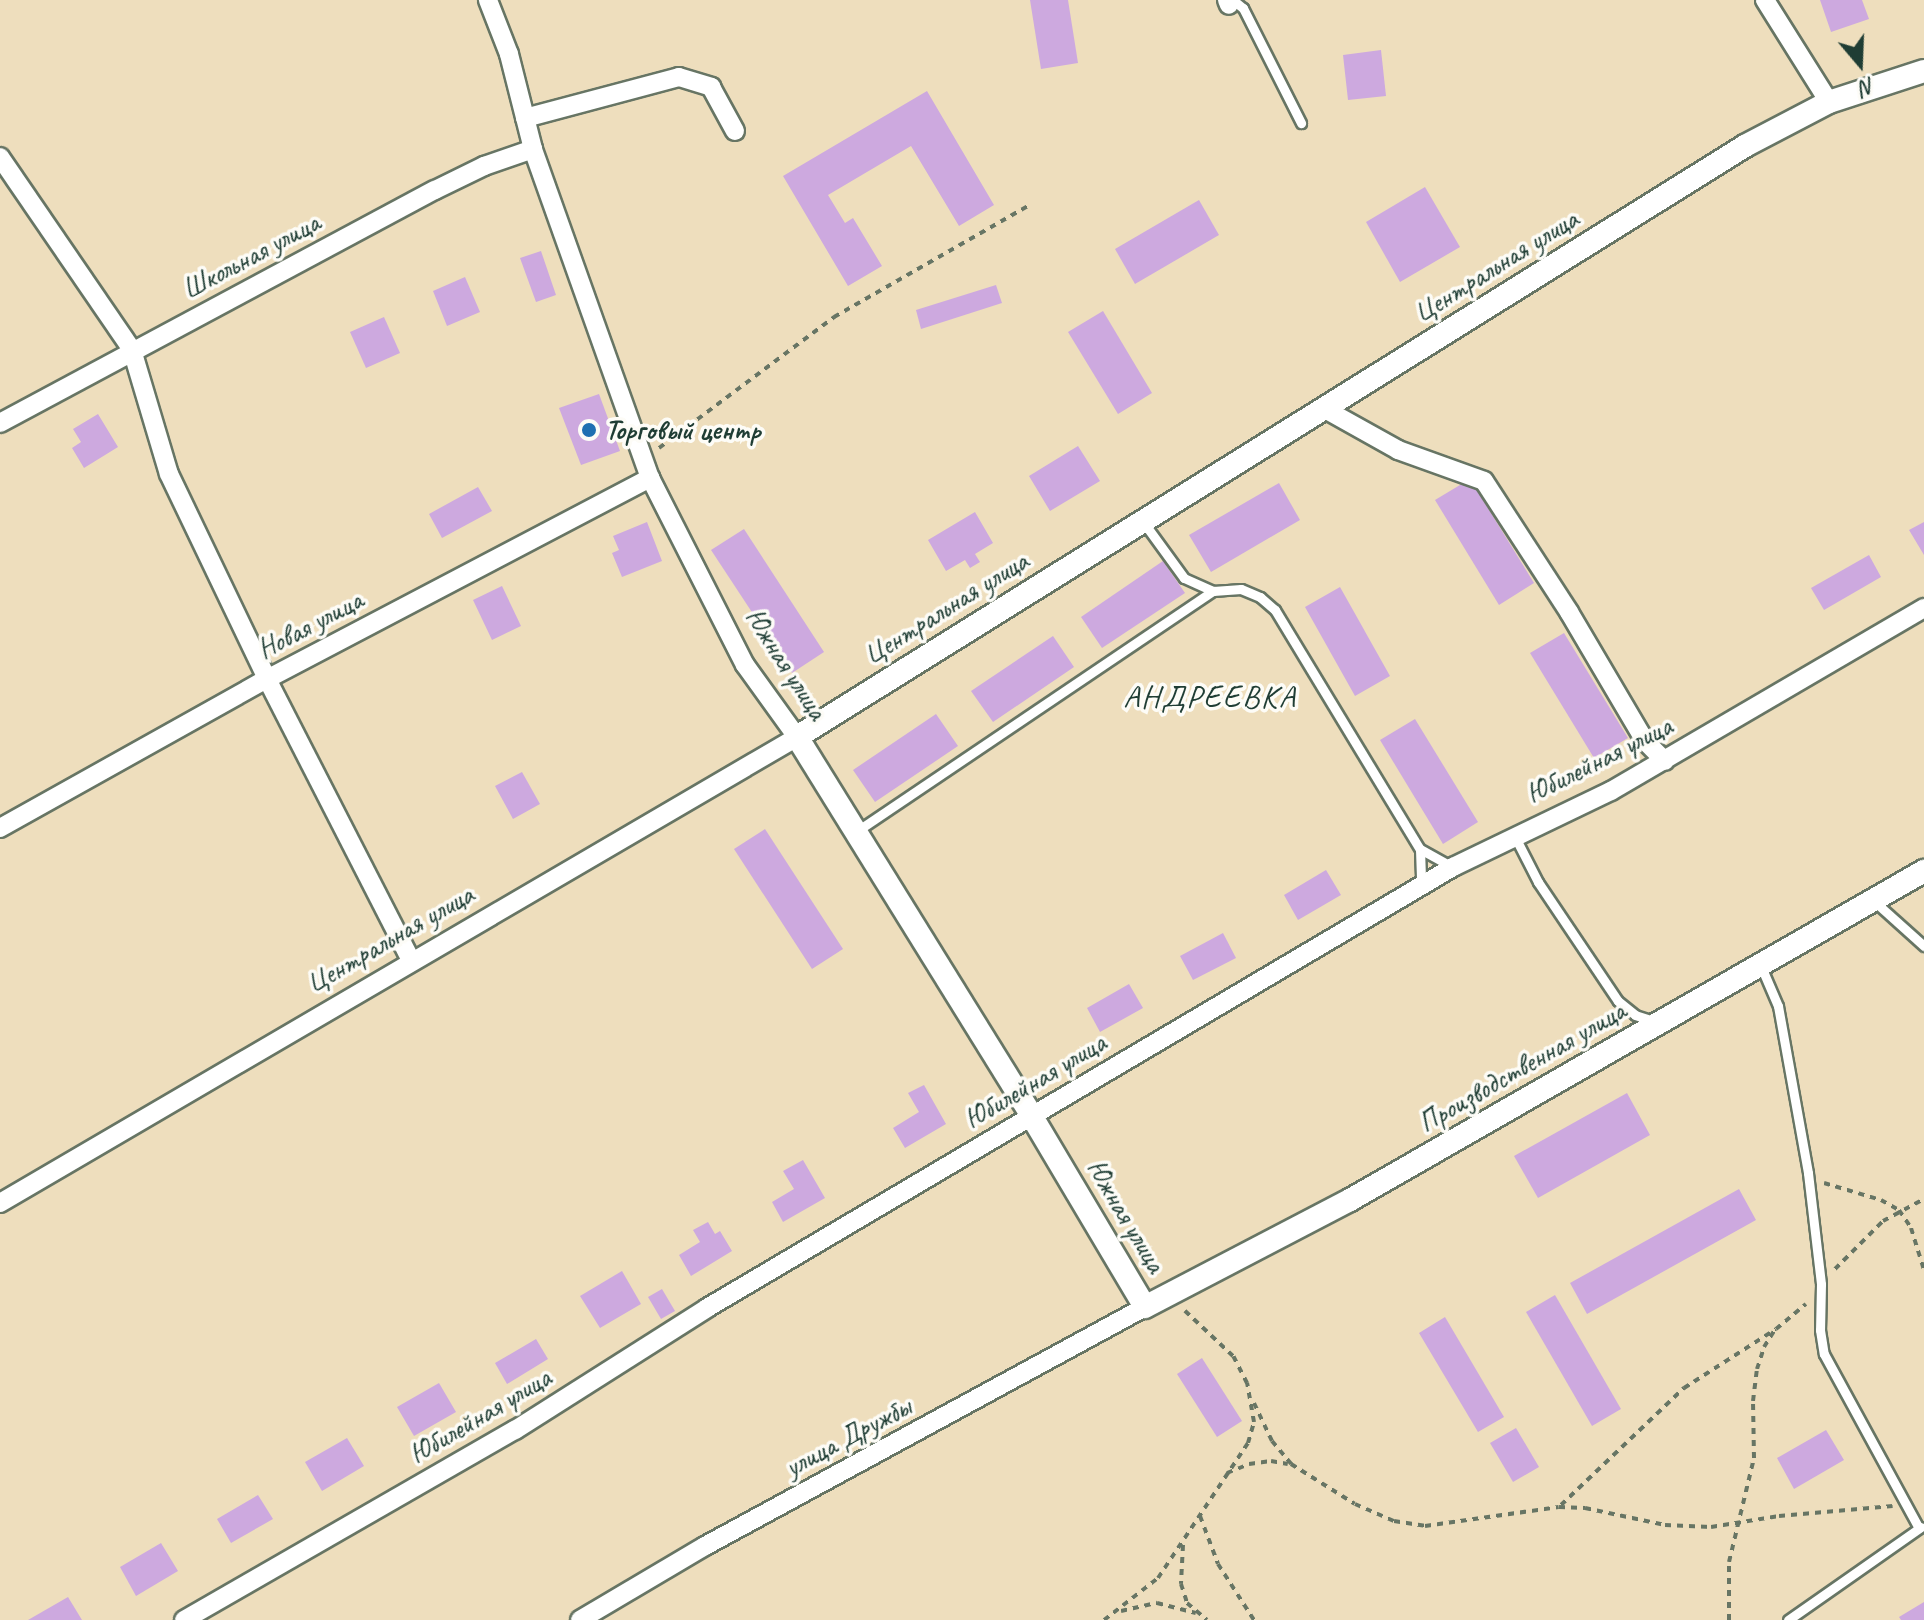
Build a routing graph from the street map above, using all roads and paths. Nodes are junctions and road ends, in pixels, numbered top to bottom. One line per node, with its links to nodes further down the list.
1 (488, 0): 6 (street, Южная улица)
2 (1765, 0): 5 (street)
3 (1230, 2): 7 (lane)
4 (1924, 71): 5 (street, Центральная улица)
5 (1829, 102): 13 (street, Центральная улица)
6 (525, 118): 8 (street); 9 (street, Южная улица)
7 (1301, 123)
8 (735, 131)
9 (533, 149): 12 (street, Школьная улица); 15 (street, Южная улица)
10 (0, 157): 12 (street)
11 (1031, 204): 15 (path)
12 (132, 350): 14 (street, Школьная улица); 20 (street)
13 (1323, 408): 17 (street, Центральная улица); 22 (street)
14 (0, 423)
15 (644, 460): 16 (street, Южная улица)
16 (650, 478): 20 (street, Новая улица); 21 (street, Южная улица)
17 (1142, 520): 18 (lane); 21 (street, Центральная улица)
18 (1213, 591): 24 (lane); 26 (lane)
19 (1924, 608): 22 (street, Юбилейная улица)
20 (267, 679): 23 (street, Новая улица); 32 (street)
21 (797, 737): 24 (street, Южная улица); 32 (street, Центральная улица)
22 (1665, 761): 25 (street, Юбилейная улица)
23 (0, 828)
24 (856, 832): 35 (street, Южная улица)
25 (1514, 835): 27 (street, Юбилейная улица); 34 (lane)
26 (1420, 849): 27 (lane); 29 (lane)
27 (1453, 867): 29 (street, Юбилейная улица)
28 (1924, 871): 30 (street, Производственная улица)
29 (1421, 887): 35 (street, Юбилейная улица)
30 (1872, 900): 31 (lane); 33 (street, Производственная улица)
31 (1924, 946)
32 (411, 961): 38 (street, Центральная улица)
33 (1760, 964): 34 (street, Производственная улица); 36 (lane)
34 (1660, 1024): 42 (street, Производственная улица)
35 (1031, 1115): 43 (street, Южная улица); 56 (street, Юбилейная улица)
36 (1808, 1173): 39 (path); 41 (lane)
37 (1924, 1199): 39 (path)
38 (0, 1203)
39 (1899, 1210): 40 (path); 41 (path)
40 (1924, 1270)
41 (1821, 1284): 44 (path); 48 (lane)
42 (1168, 1295): 43 (street, Производственная улица); 45 (path)
43 (1145, 1307): 57 (street, улица Дружбы)
44 (1776, 1329): 49 (path); 51 (path)
45 (1254, 1403): 46 (path); 47 (path)
46 (1291, 1464): 47 (path); 49 (path)
47 (1227, 1473): 50 (path)
48 (1904, 1505): 51 (path); 52 (lane)
49 (1559, 1507): 51 (path)
50 (1200, 1516): 53 (path); 60 (path)
51 (1739, 1522): 61 (path)
52 (1922, 1527): 62 (lane)
53 (1184, 1544): 54 (path); 55 (path)
54 (1196, 1613): 55 (path); 59 (path)
55 (1111, 1615): 58 (path)
56 (184, 1620)
57 (580, 1620)
58 (1104, 1620)
59 (1207, 1620)
60 (1254, 1620)
61 (1729, 1620)
62 (1788, 1620)

